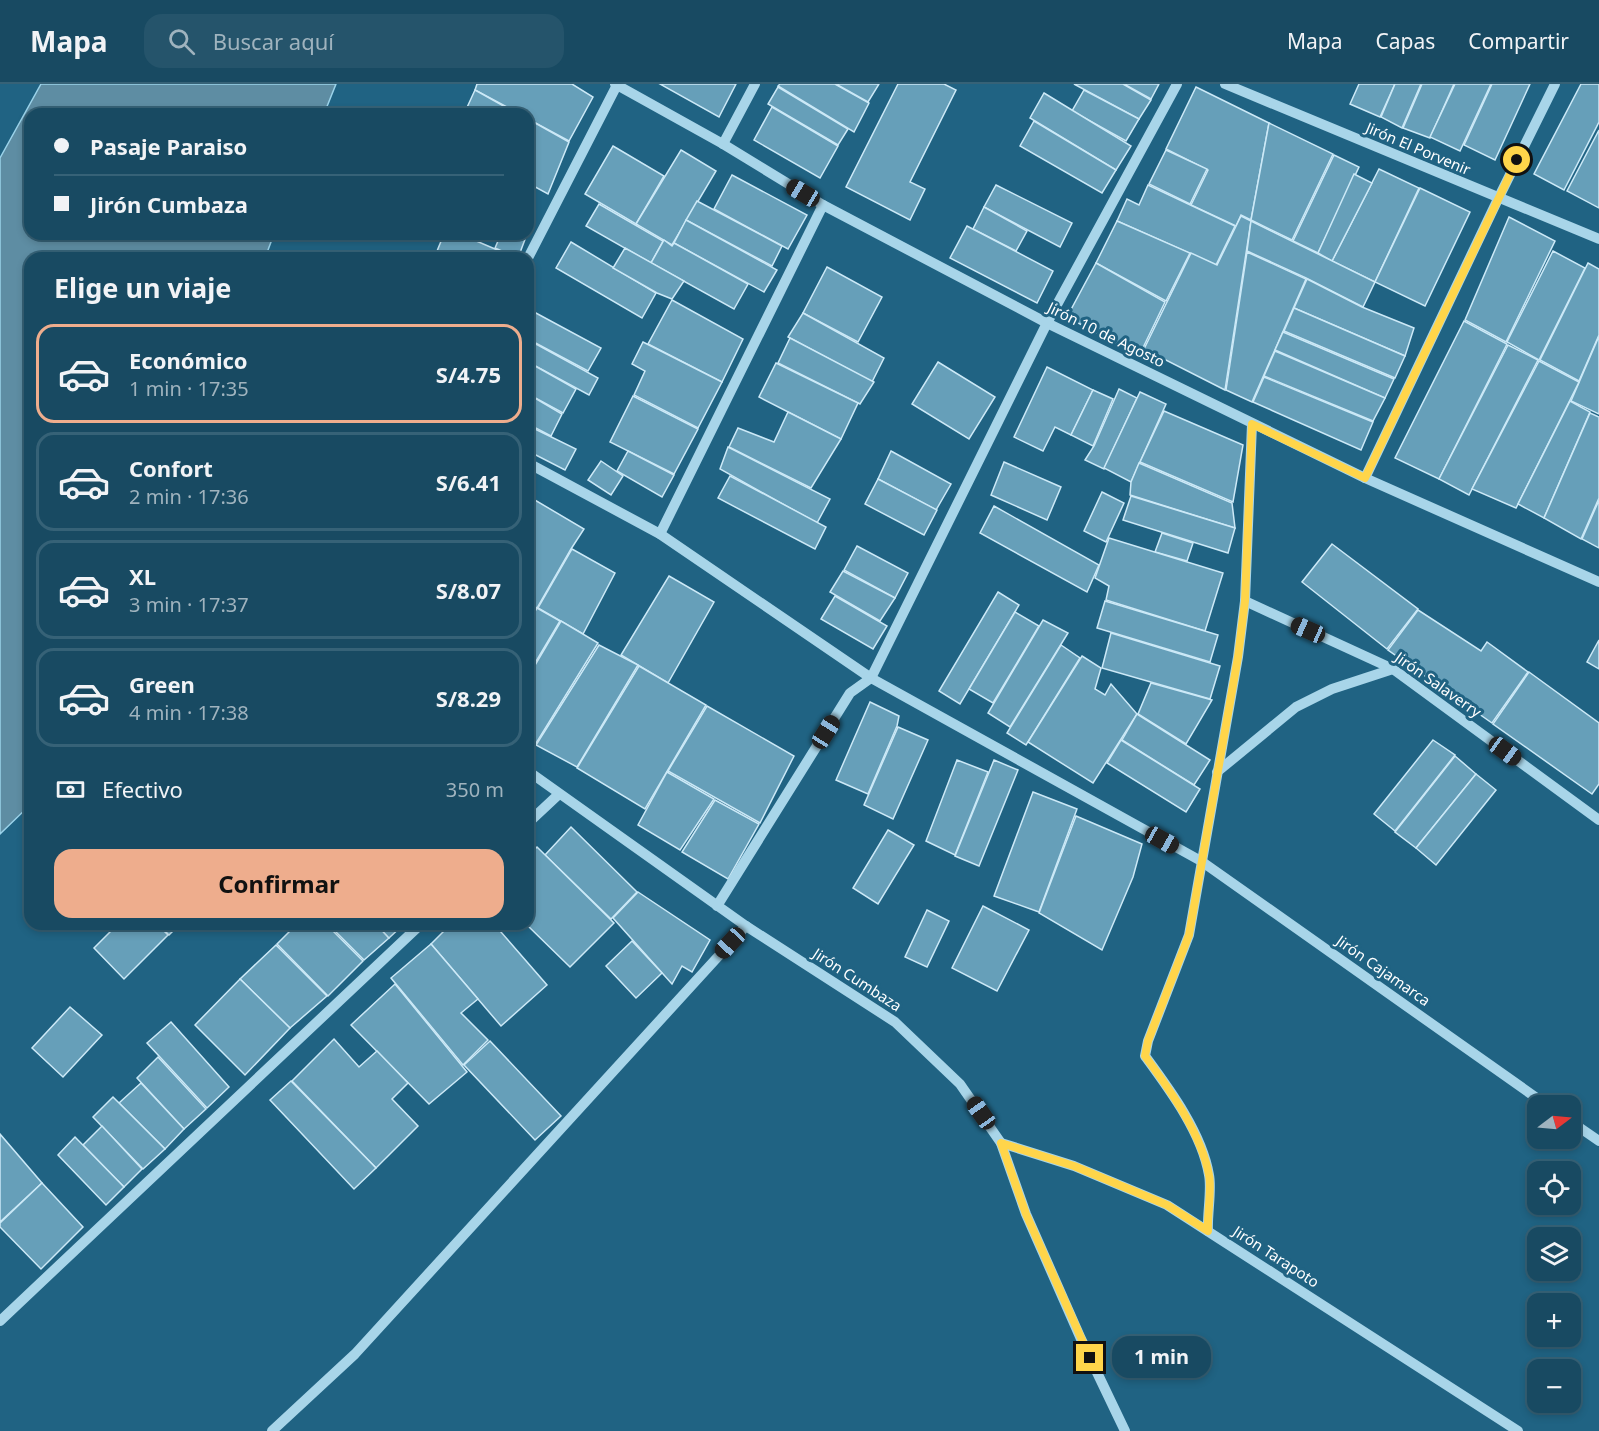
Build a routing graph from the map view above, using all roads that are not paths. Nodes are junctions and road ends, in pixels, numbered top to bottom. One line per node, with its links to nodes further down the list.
1 (616, 84): 6 (street, Jirón 10 de Agosto); 10 (street)
2 (754, 84): 6 (street)
3 (1177, 84): 11 (street)
4 (1225, 84): 7 (street, Jirón El Porvenir)
5 (1555, 84): 7 (street)
6 (723, 144): 8 (street, Jirón 10 de Agosto)
7 (1498, 199): 9 (street, Jirón El Porvenir); 14 (street)
8 (823, 205): 11 (street, Jirón 10 de Agosto); 15 (street)
9 (1599, 239)
10 (531, 252)
11 (1047, 323): 12 (street, Jirón 10 de Agosto); 19 (street)
12 (1252, 424): 14 (street, Jirón 10 de Agosto); 17 (street)
13 (534, 466): 15 (street, Jirón Cajamarca)
14 (1365, 478): 16 (street, Jirón 10 de Agosto)
15 (660, 534): 19 (street, Jirón Cajamarca)
16 (1599, 582)
17 (1245, 601): 18 (street, Jirón Salaverry); 20 (street)
18 (1393, 669): 20 (street); 24 (street, Jirón Salaverry)
19 (871, 678): 25 (street, Jirón Cajamarca); 26 (street)
20 (1217, 772): 25 (street)
21 (534, 775): 22 (street, Jirón Cumbaza)
22 (559, 794): 23 (street); 26 (street, Jirón Cumbaza)
23 (534, 818)
24 (1599, 820)
25 (1201, 861): 29 (street, Jirón Cajamarca); 33 (street)
26 (717, 906): 27 (street, Jirón Cumbaza)
27 (746, 926): 32 (street, Jirón Cumbaza); 35 (street)
28 (415, 930): 34 (street)
29 (1532, 1095)
30 (1581, 1129): 31 (street)
31 (1599, 1141)
32 (1001, 1143): 33 (street, Jirón Tarapoto); 36 (street, Jirón Cumbaza)
33 (1208, 1231): 37 (street, Jirón Tarapoto)
34 (0, 1321)
35 (272, 1431)
36 (1125, 1431)
37 (1518, 1431)

